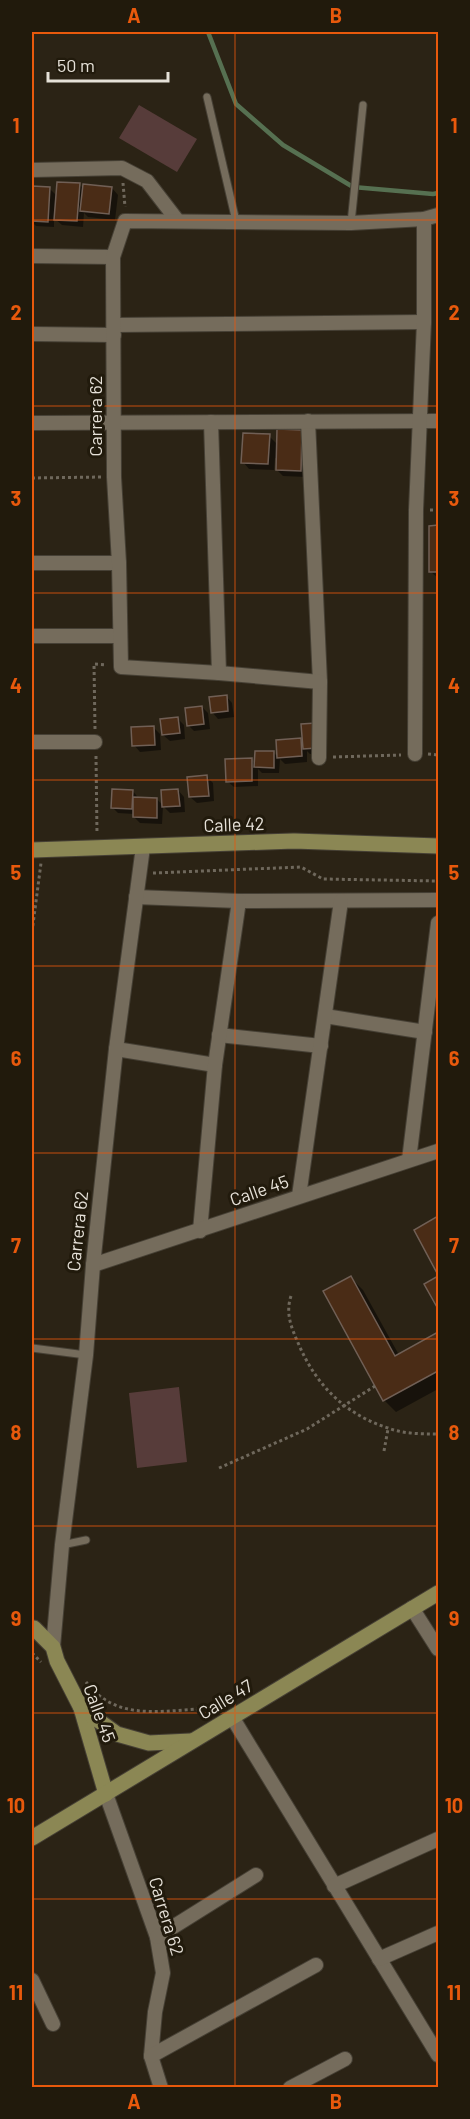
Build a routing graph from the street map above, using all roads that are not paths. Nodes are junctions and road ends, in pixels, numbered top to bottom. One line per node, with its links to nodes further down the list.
1 (207, 97): 7 (lane)
2 (363, 105): 8 (lane)
3 (32, 170): 6 (street)
4 (438, 215): 5 (street)
5 (424, 219): 8 (street); 11 (street)
6 (177, 220): 7 (street); 10 (street, Carrera 62)
7 (236, 221): 8 (street)
8 (351, 223)
9 (32, 256): 10 (street)
10 (113, 257): 12 (street, Carrera 62)
11 (423, 322): 12 (street); 16 (street)
12 (114, 330): 13 (street); 14 (street, Carrera 62)
13 (32, 334)
14 (114, 421): 18 (street); 19 (street); 21 (street, Carrera 62)
15 (308, 421): 16 (street); 18 (street); 25 (street)
16 (420, 421): 17 (street); 28 (street)
17 (438, 421)
18 (211, 422): 24 (street)
19 (32, 423)
20 (32, 563): 21 (street)
21 (119, 563): 23 (street, Carrera 62)
22 (32, 636): 23 (street)
23 (120, 636): 24 (street, Carrera 62)
24 (219, 673): 25 (street)
25 (320, 682): 29 (street)
26 (32, 742): 27 (street)
27 (95, 742)
28 (415, 754)
29 (319, 758)
30 (143, 846): 31 (street, Calle 42); 32 (street, Calle 42); 33 (street, Carrera 62)
31 (438, 846)
32 (34, 857)
33 (136, 897): 35 (street); 43 (street, Carrera 62)
34 (438, 900): 36 (street)
35 (239, 901): 36 (street); 41 (street)
36 (341, 901): 39 (street)
37 (438, 923): 38 (street)
38 (433, 1004): 40 (street)
39 (325, 1016): 40 (street); 42 (street)
40 (425, 1032): 46 (street)
41 (219, 1035): 42 (street); 44 (street)
42 (321, 1046): 47 (street)
43 (116, 1049): 44 (street); 49 (street, Carrera 62)
44 (215, 1065): 48 (street)
45 (438, 1151): 46 (street, Calle 45)
46 (409, 1160): 47 (street, Calle 45)
47 (299, 1196): 48 (street, Calle 45)
48 (200, 1231): 49 (street, Calle 45)
49 (93, 1265): 51 (street, Carrera 62)
50 (32, 1348): 51 (lane)
51 (86, 1355): 53 (street, Carrera 62)
52 (86, 1540): 53 (lane)
53 (62, 1545): 56 (street, Carrera 62)
54 (438, 1593): 55 (street, Calle 47)
55 (412, 1608): 58 (street); 61 (street, Calle 47)
56 (54, 1619): 57 (street, Calle 45); 59 (street, Calle 45)
57 (33, 1628): 59 (street, Calle 45)
58 (438, 1649)
59 (55, 1654): 60 (street, Calle 45)
60 (81, 1708): 62 (street); 63 (street, Calle 45)
61 (232, 1717): 62 (street, Calle 47); 67 (street)
62 (193, 1741): 63 (street, Calle 47)
63 (106, 1794): 64 (street, Calle 47); 69 (street, Carrera 62)
64 (32, 1838)
65 (438, 1839): 67 (street)
66 (256, 1875): 69 (street)
67 (334, 1886): 70 (street)
68 (438, 1933): 70 (street)
69 (157, 1937): 76 (street, Carrera 62)
70 (379, 1959): 74 (street)
71 (316, 1965): 76 (street)
72 (32, 1980): 73 (street)
73 (53, 2024)
74 (432, 2030): 75 (street)
75 (438, 2055)
76 (151, 2056): 79 (street, Carrera 62)
77 (345, 2059): 78 (street)
78 (315, 2074): 80 (street); 81 (street)
79 (161, 2088)
80 (290, 2088)
81 (322, 2088)

